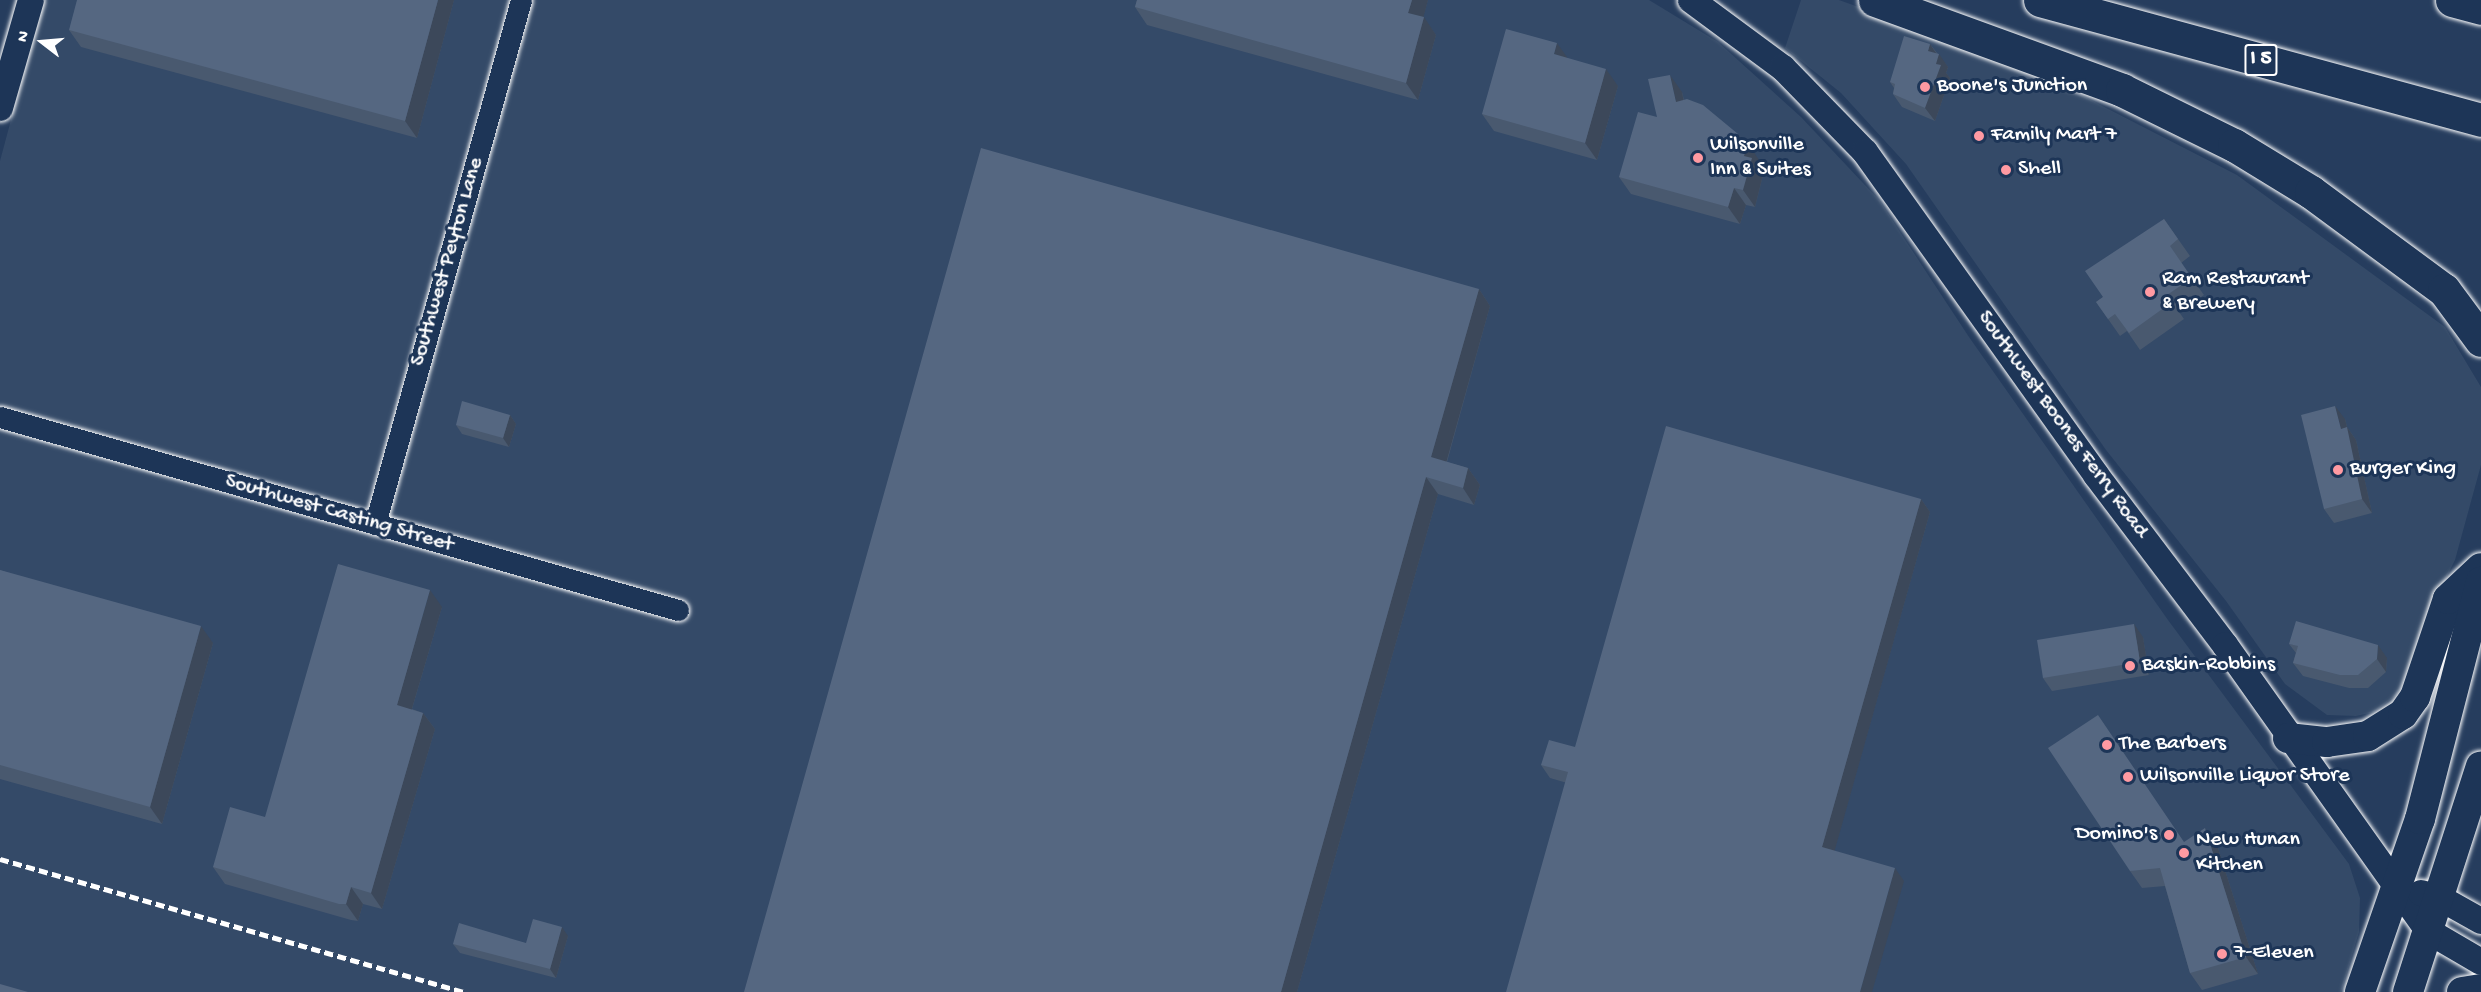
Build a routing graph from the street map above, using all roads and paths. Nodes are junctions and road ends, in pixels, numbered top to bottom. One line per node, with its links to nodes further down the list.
1 (31, 0): 8 (street)
2 (521, 0): 15 (street, Southwest Peyton Lane)
3 (1691, 0): 19 (street, Southwest Boones Ferry Road)
4 (1875, 0): 11 (highway)
5 (2040, 0): 10 (highway, I 5)
6 (2452, 0): 7 (highway)
7 (2481, 8)
8 (7, 62): 9 (street)
9 (0, 108)
10 (2481, 120)
11 (2445, 290): 12 (highway); 13 (highway)
12 (2481, 302)
13 (2481, 340)
14 (0, 417): 15 (street, Southwest Casting Street)
15 (375, 524): 18 (street, Southwest Casting Street)
16 (2481, 568): 19 (main road)
17 (2481, 582): 21 (main road)
18 (678, 610)
19 (2288, 738): 21 (street, Southwest Boones Ferry Road)
20 (2481, 766): 22 (main road)
21 (2395, 887): 22 (street); 24 (street, Southwest Boones Ferry Road); 27 (main road); 28 (main road)
22 (2440, 898): 23 (street); 24 (main road)
23 (2481, 921)
24 (2428, 931): 25 (street, Southwest Boones Ferry Road); 29 (main road)
25 (2481, 962)
26 (2481, 989): 30 (main road)
27 (2360, 992)
28 (2375, 992)
29 (2408, 992)
30 (2462, 992)

